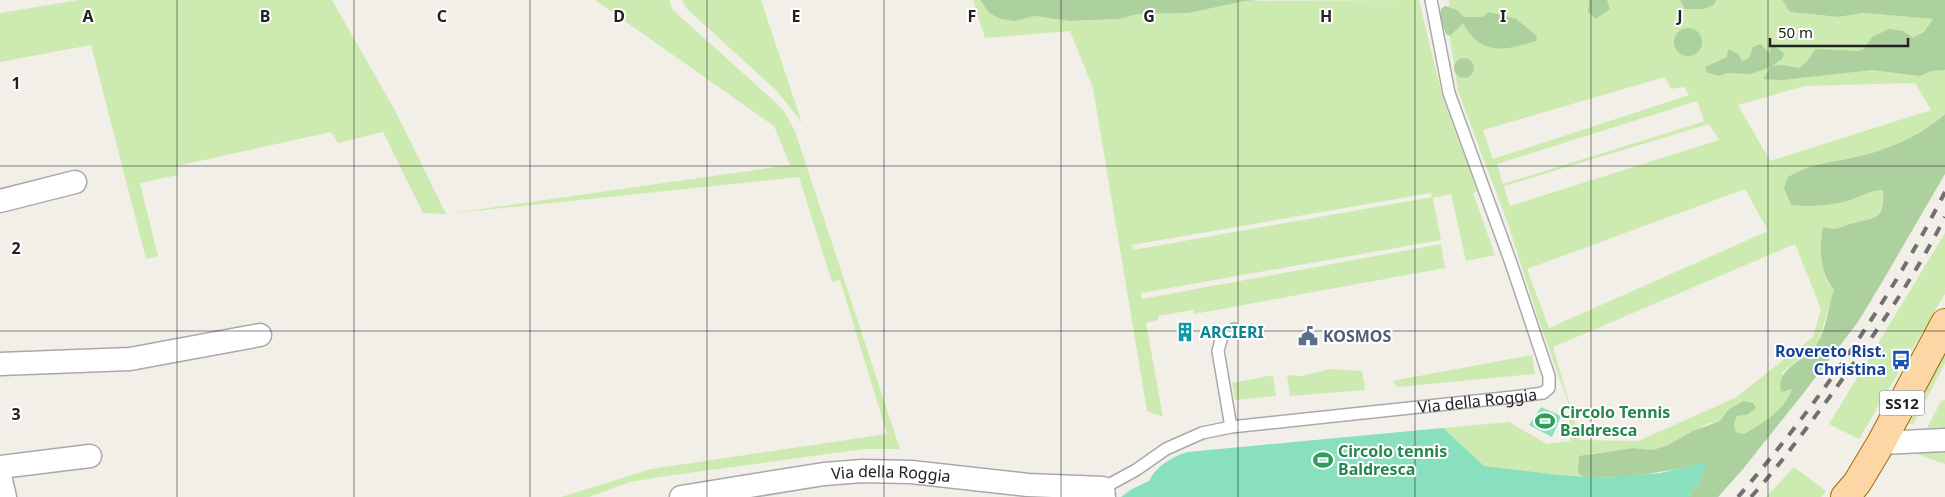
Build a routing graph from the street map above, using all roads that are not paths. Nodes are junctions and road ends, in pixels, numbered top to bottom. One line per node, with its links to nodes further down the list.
1 (1431, 0): 8 (lane, Via della Roggia)
2 (75, 182): 3 (street)
3 (0, 201)
4 (1945, 323): 10 (main road, SS12)
5 (1234, 329): 8 (lane)
6 (260, 335): 7 (street)
7 (0, 364)
8 (1231, 427): 14 (lane, Via della Roggia)
9 (1945, 440): 10 (street)
10 (1881, 443): 15 (main road, SS12)
11 (90, 456): 12 (street)
12 (0, 467)
13 (0, 476): 16 (street)
14 (1104, 492): 17 (street, Via della Roggia)
15 (1852, 492)
16 (5, 497)
17 (681, 497)

